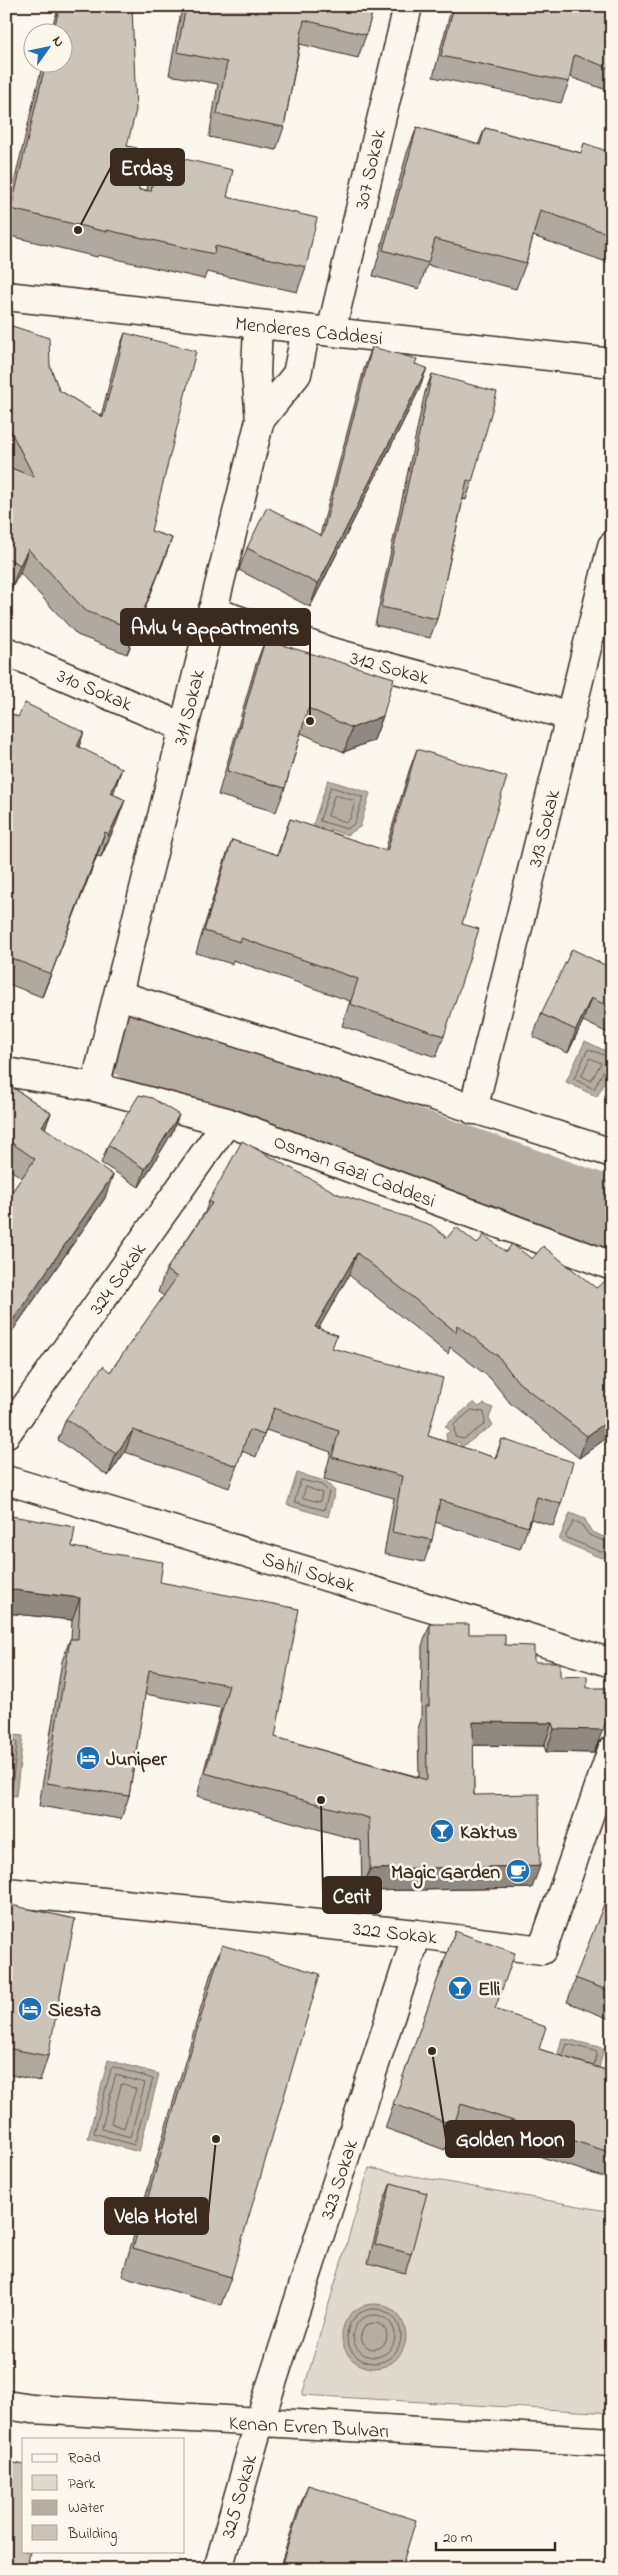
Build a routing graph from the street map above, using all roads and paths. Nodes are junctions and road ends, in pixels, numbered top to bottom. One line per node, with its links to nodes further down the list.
1 (408, 6): 4 (street, 307 Sokak)
2 (6, 296): 3 (street, Menderes Caddesi)
3 (258, 324): 4 (street, Menderes Caddesi); 6 (street)
4 (318, 331): 5 (street, Menderes Caddesi); 6 (street, 307 Sokak)
5 (612, 363)
6 (260, 420): 8 (street, 311 Sokak)
7 (612, 546): 10 (street, 313 Sokak)
8 (212, 611): 10 (street, 312 Sokak); 11 (street, 311 Sokak)
9 (6, 651): 11 (street, 310 Sokak)
10 (572, 716): 15 (street, 313 Sokak)
11 (183, 727): 12 (street, 311 Sokak)
12 (119, 995): 14 (street, 311 Sokak); 15 (street)
13 (6, 1072): 14 (street, Osman Gazi Caddesi)
14 (95, 1086): 16 (street, Osman Gazi Caddesi)
15 (473, 1110): 17 (street)
16 (227, 1122): 18 (street, Osman Gazi Caddesi); 19 (street, 324 Sokak)
17 (612, 1153)
18 (612, 1266)
19 (6, 1434)
20 (6, 1480): 21 (street, Sahil Sokak)
21 (612, 1663)
22 (612, 1750): 24 (street, 322 Sokak)
23 (6, 1892): 24 (street, 322 Sokak)
24 (417, 1934): 26 (street, 323 Sokak)
25 (6, 2405): 26 (street, Kenan Evren Bulvarı)
26 (259, 2423): 27 (street, Kenan Evren Bulvarı); 28 (street, 325 Sokak)
27 (612, 2442)
28 (218, 2569)

